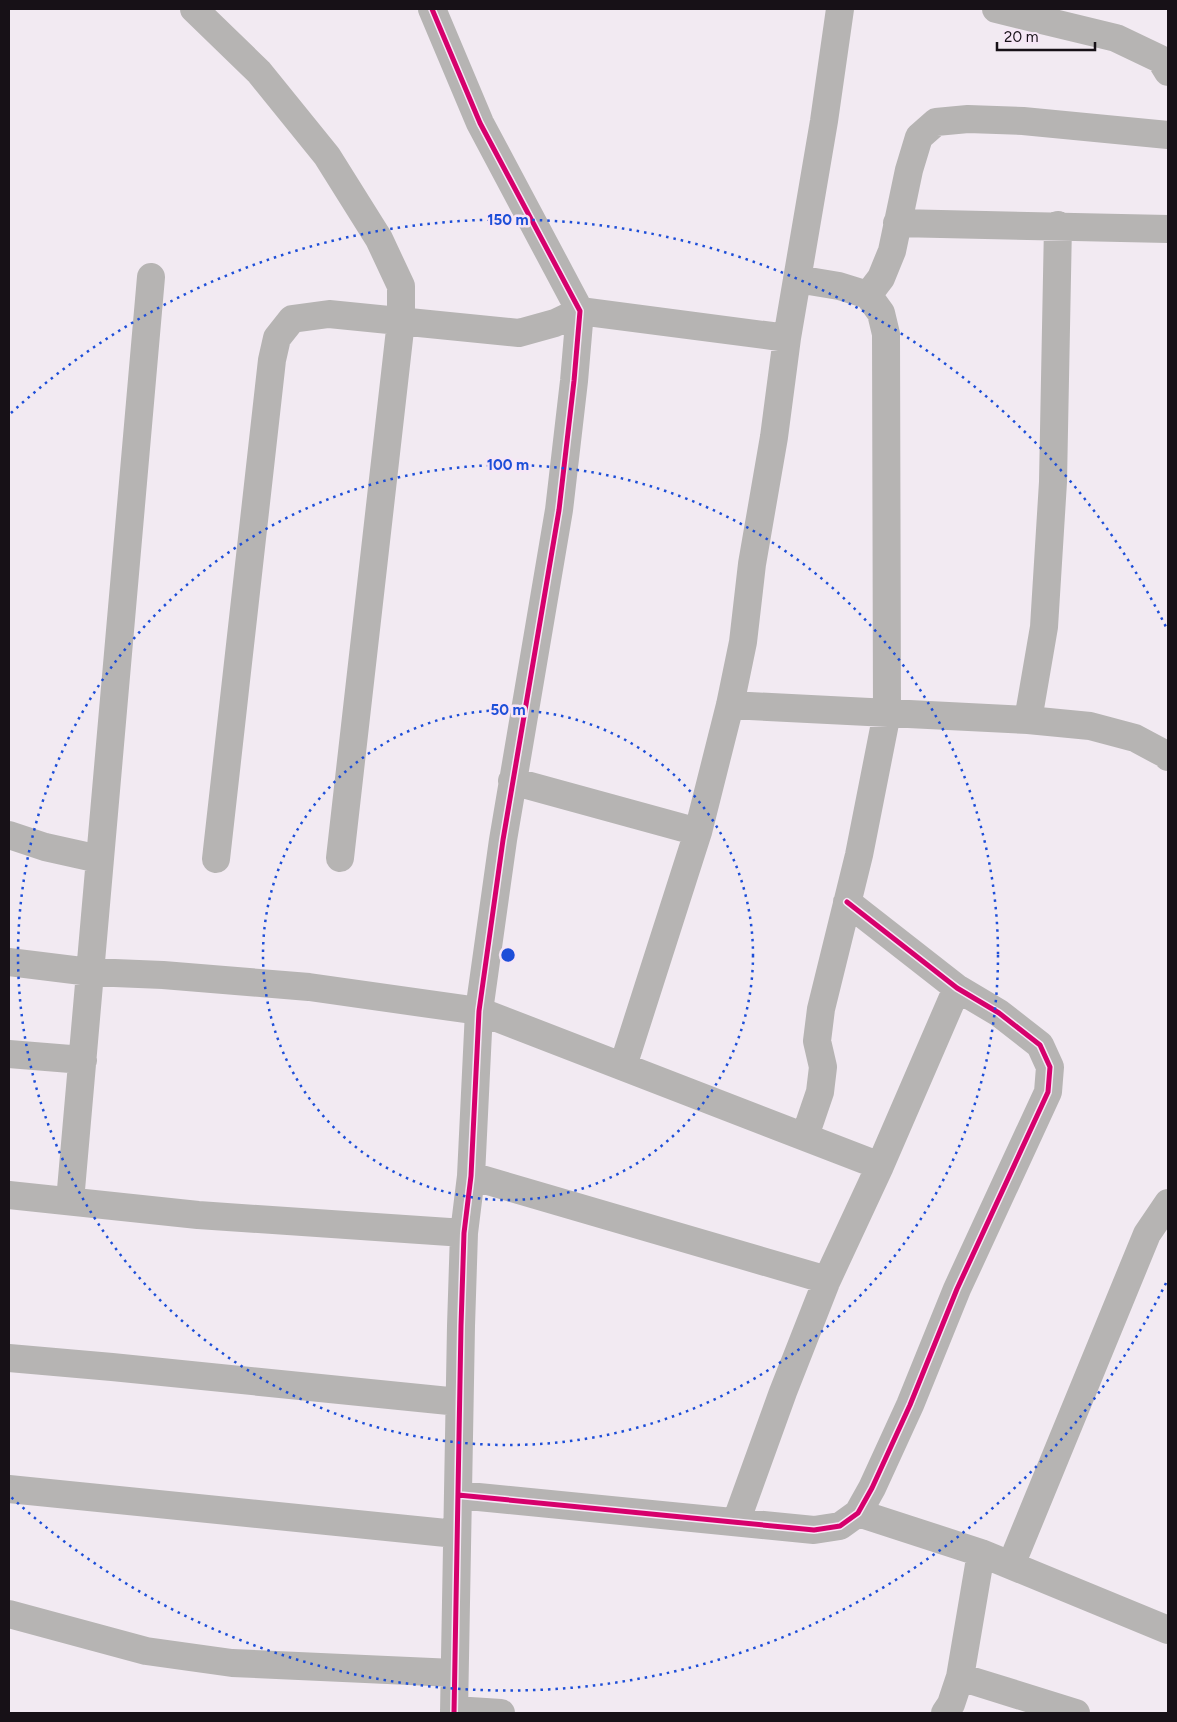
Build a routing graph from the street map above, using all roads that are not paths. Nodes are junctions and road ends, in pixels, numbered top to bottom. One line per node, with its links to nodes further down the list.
1 (194, 9): 15 (street)
2 (432, 9): 14 (street)
3 (840, 9): 12 (street)
4 (996, 9): 5 (street)
5 (1068, 18): 6 (street)
6 (1168, 72)
7 (1168, 135): 8 (street)
8 (897, 223): 9 (street); 13 (street)
9 (1058, 225): 10 (street); 19 (street)
10 (1168, 229)
11 (151, 278): 25 (street)
12 (797, 279): 13 (street); 16 (street)
13 (868, 295): 18 (street)
14 (580, 311): 15 (street); 16 (street); 21 (street)
15 (401, 321): 24 (street); 26 (street)
16 (787, 338): 17 (street)
17 (730, 705): 18 (street); 22 (street)
18 (887, 713): 19 (street); 27 (street)
19 (1028, 720): 20 (street)
20 (1168, 757)
21 (512, 781): 22 (street); 31 (street)
22 (698, 832): 34 (street)
23 (9, 835): 25 (street)
24 (340, 858)
25 (99, 859): 29 (street)
26 (216, 859)
27 (847, 902): 30 (street); 35 (street)
28 (9, 962): 29 (street)
29 (90, 972): 31 (street); 33 (street)
30 (957, 988): 36 (street); 47 (street)
31 (479, 1011): 34 (street); 37 (street)
32 (9, 1054): 33 (street)
33 (83, 1060): 39 (street)
34 (623, 1066): 35 (street)
35 (806, 1136): 36 (street)
36 (880, 1166): 42 (street)
37 (471, 1176): 41 (street); 42 (street)
38 (9, 1195): 39 (street)
39 (70, 1201): 41 (street)
40 (1168, 1203): 51 (street)
41 (464, 1233): 44 (street)
42 (827, 1280): 48 (street)
43 (9, 1358): 44 (street)
44 (459, 1402): 46 (street)
45 (9, 1489): 49 (street)
46 (458, 1495): 48 (street); 49 (street)
47 (858, 1513): 48 (street); 50 (street)
48 (736, 1522)
49 (456, 1534): 54 (street)
50 (981, 1553): 51 (street); 55 (street)
51 (1011, 1565): 53 (street)
52 (9, 1614): 54 (street)
53 (1168, 1630)
54 (454, 1673): 56 (street)
55 (960, 1677): 58 (street); 59 (street)
56 (454, 1712): 57 (street)
57 (501, 1713)
58 (945, 1713)
59 (1076, 1713)

